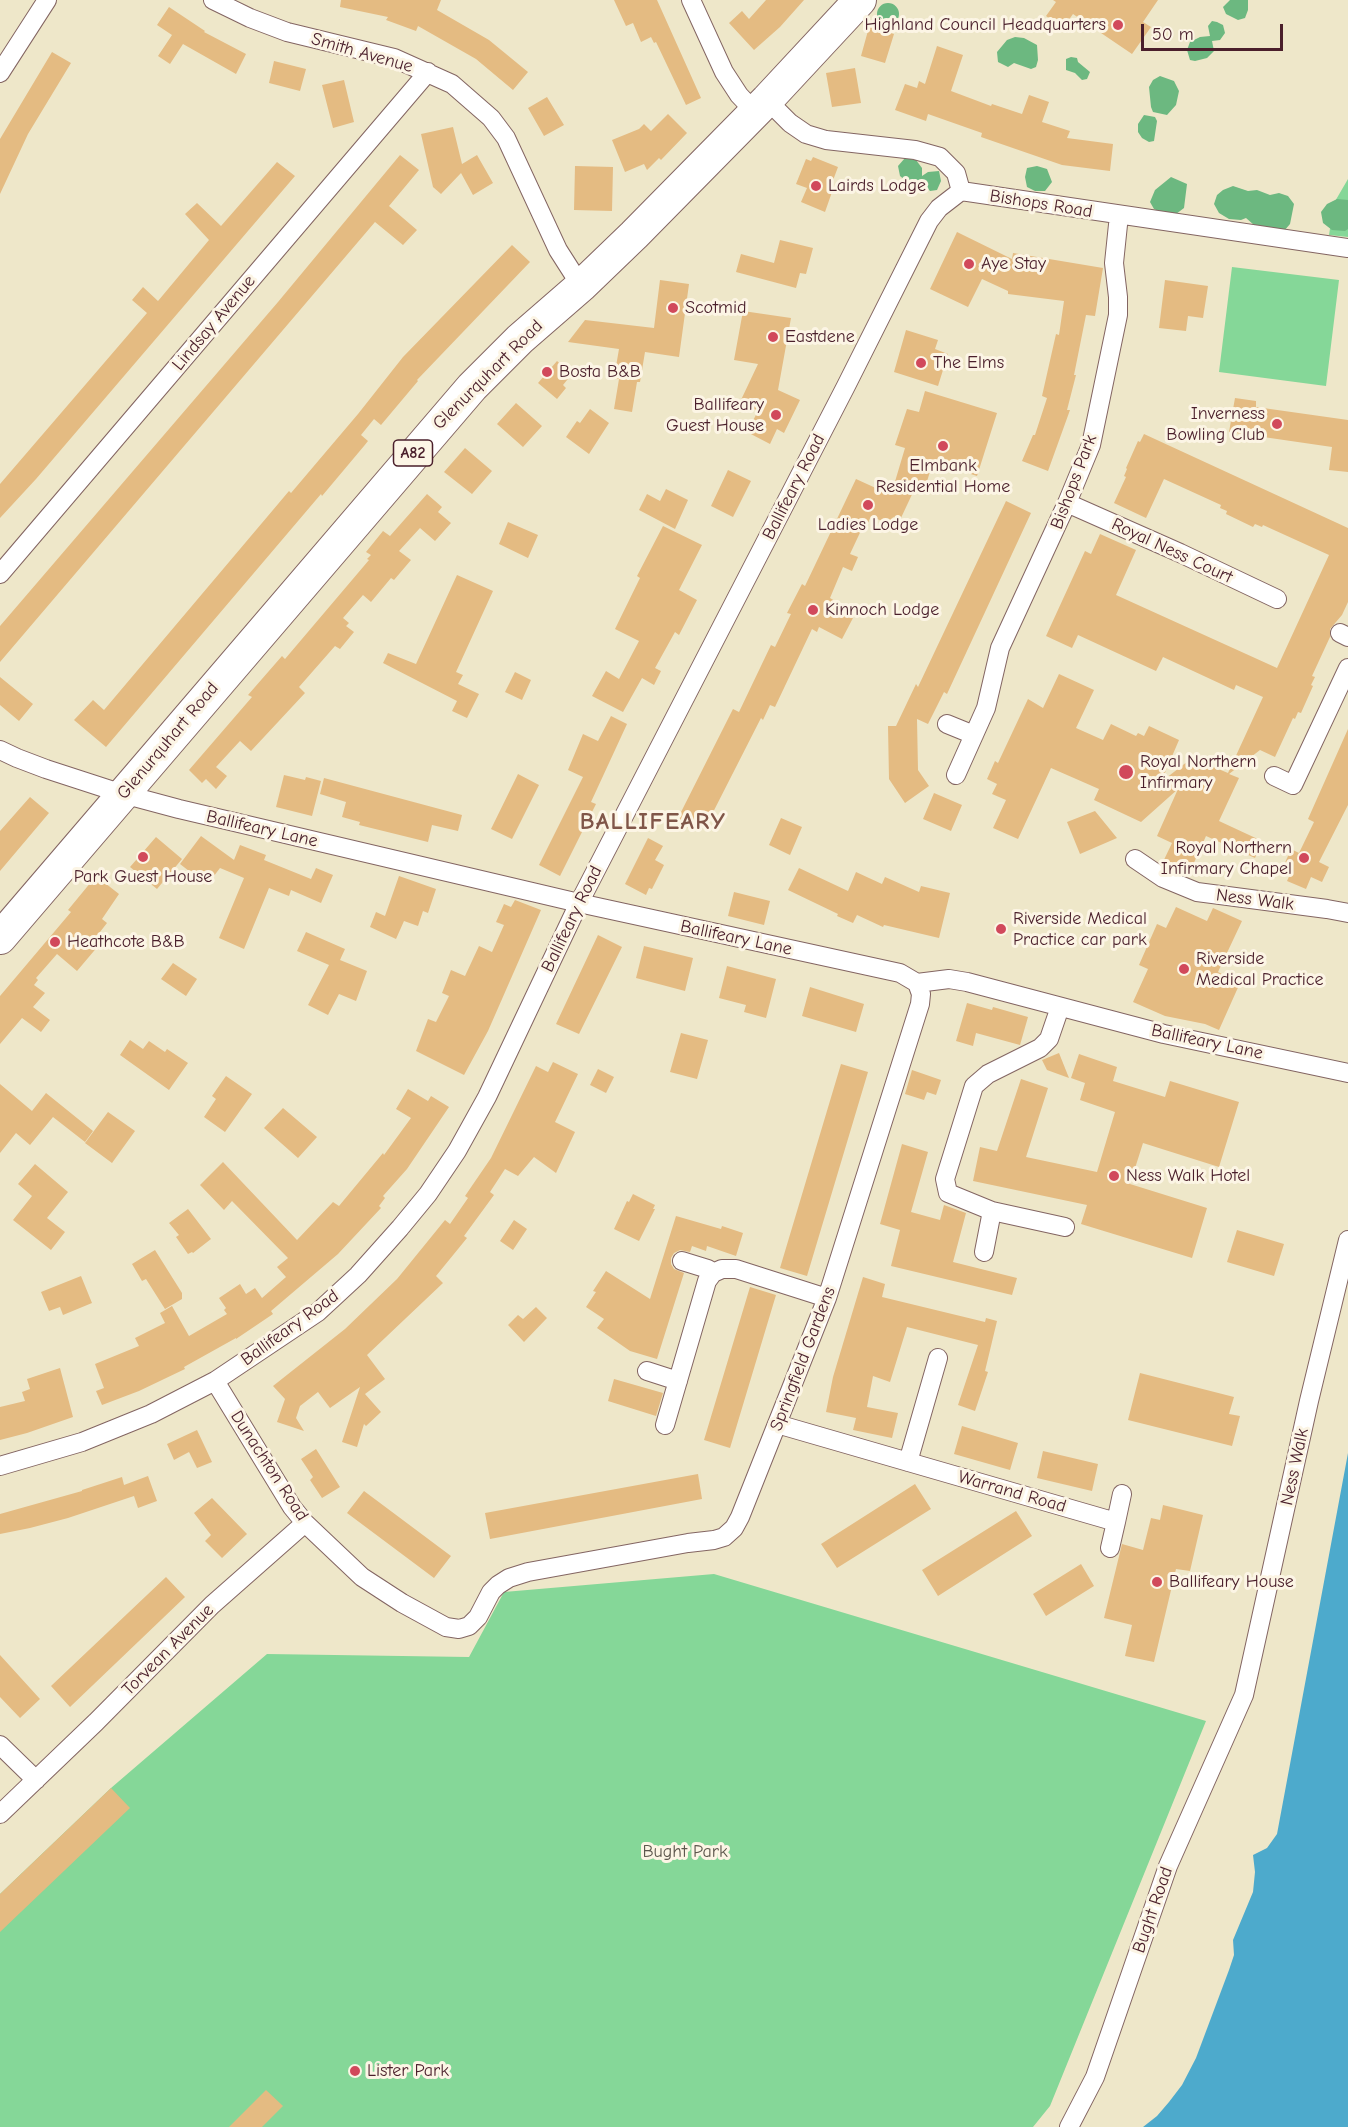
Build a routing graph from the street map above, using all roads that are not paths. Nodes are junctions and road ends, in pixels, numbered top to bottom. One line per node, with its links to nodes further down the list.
1 (47, 0): 6 (street)
2 (213, 0): 5 (street, Smith Avenue)
3 (691, 0): 7 (street)
4 (860, 0): 7 (highway, Glenurquhart Road / A82)
5 (428, 72): 11 (street, Smith Avenue); 13 (street, Lindsay Avenue)
6 (0, 73)
7 (761, 106): 8 (street); 11 (highway, Glenurquhart Road / A82)
8 (961, 191): 9 (street, Bishops Road); 23 (street, Ballifeary Road)
9 (1119, 215): 10 (street, Bishops Road); 12 (street, Bishops Park)
10 (1348, 248)
11 (580, 286): 21 (highway, Glenurquhart Road / A82)
12 (1067, 503): 14 (street, Royal Ness Court); 17 (street, Bishops Park)
13 (0, 574)
14 (1277, 600)
15 (1348, 668): 20 (street)
16 (947, 723): 17 (street)
17 (974, 735): 19 (street, Bishops Park)
18 (0, 750): 21 (street, Ballifeary Lane)
19 (956, 775)
20 (1274, 776)
21 (123, 794): 23 (street, Ballifeary Lane); 25 (highway, Glenurquhart Road / A82)
22 (1135, 859): 24 (street, Ness Walk)
23 (579, 903): 26 (street, Ballifeary Lane); 38 (street, Ballifeary Road)
24 (1348, 912)
25 (0, 938)
26 (917, 983): 27 (street, Ballifeary Lane); 35 (street, Springfield Gardens)
27 (1060, 1007): 28 (street, Ballifeary Lane); 29 (street)
28 (1348, 1073)
29 (992, 1211): 30 (street); 32 (street)
30 (1065, 1227)
31 (1348, 1240): 49 (street, Ness Walk)
32 (984, 1252)
33 (682, 1261): 34 (street)
34 (713, 1273): 35 (street); 39 (street)
35 (827, 1298): 40 (street, Springfield Gardens)
36 (938, 1358): 42 (street)
37 (647, 1371): 39 (street)
38 (215, 1381): 43 (street, Ballifeary Road); 46 (street, Dunachton Road)
39 (678, 1381): 41 (street)
40 (777, 1424): 42 (street, Warrand Road); 48 (street, Springfield Gardens)
41 (665, 1425)
42 (908, 1462): 45 (street, Warrand Road)
43 (0, 1466)
44 (1122, 1494): 45 (street)
45 (1116, 1522): 47 (street)
46 (305, 1523): 48 (street, Dunachton Road); 51 (street, Torvean Avenue)
47 (1110, 1548)
48 (528, 1572)
49 (1244, 1695): 53 (street, Bught Road)
50 (0, 1745): 51 (street)
51 (36, 1780): 52 (street, Torvean Avenue)
52 (0, 1814)
53 (1069, 2127)

